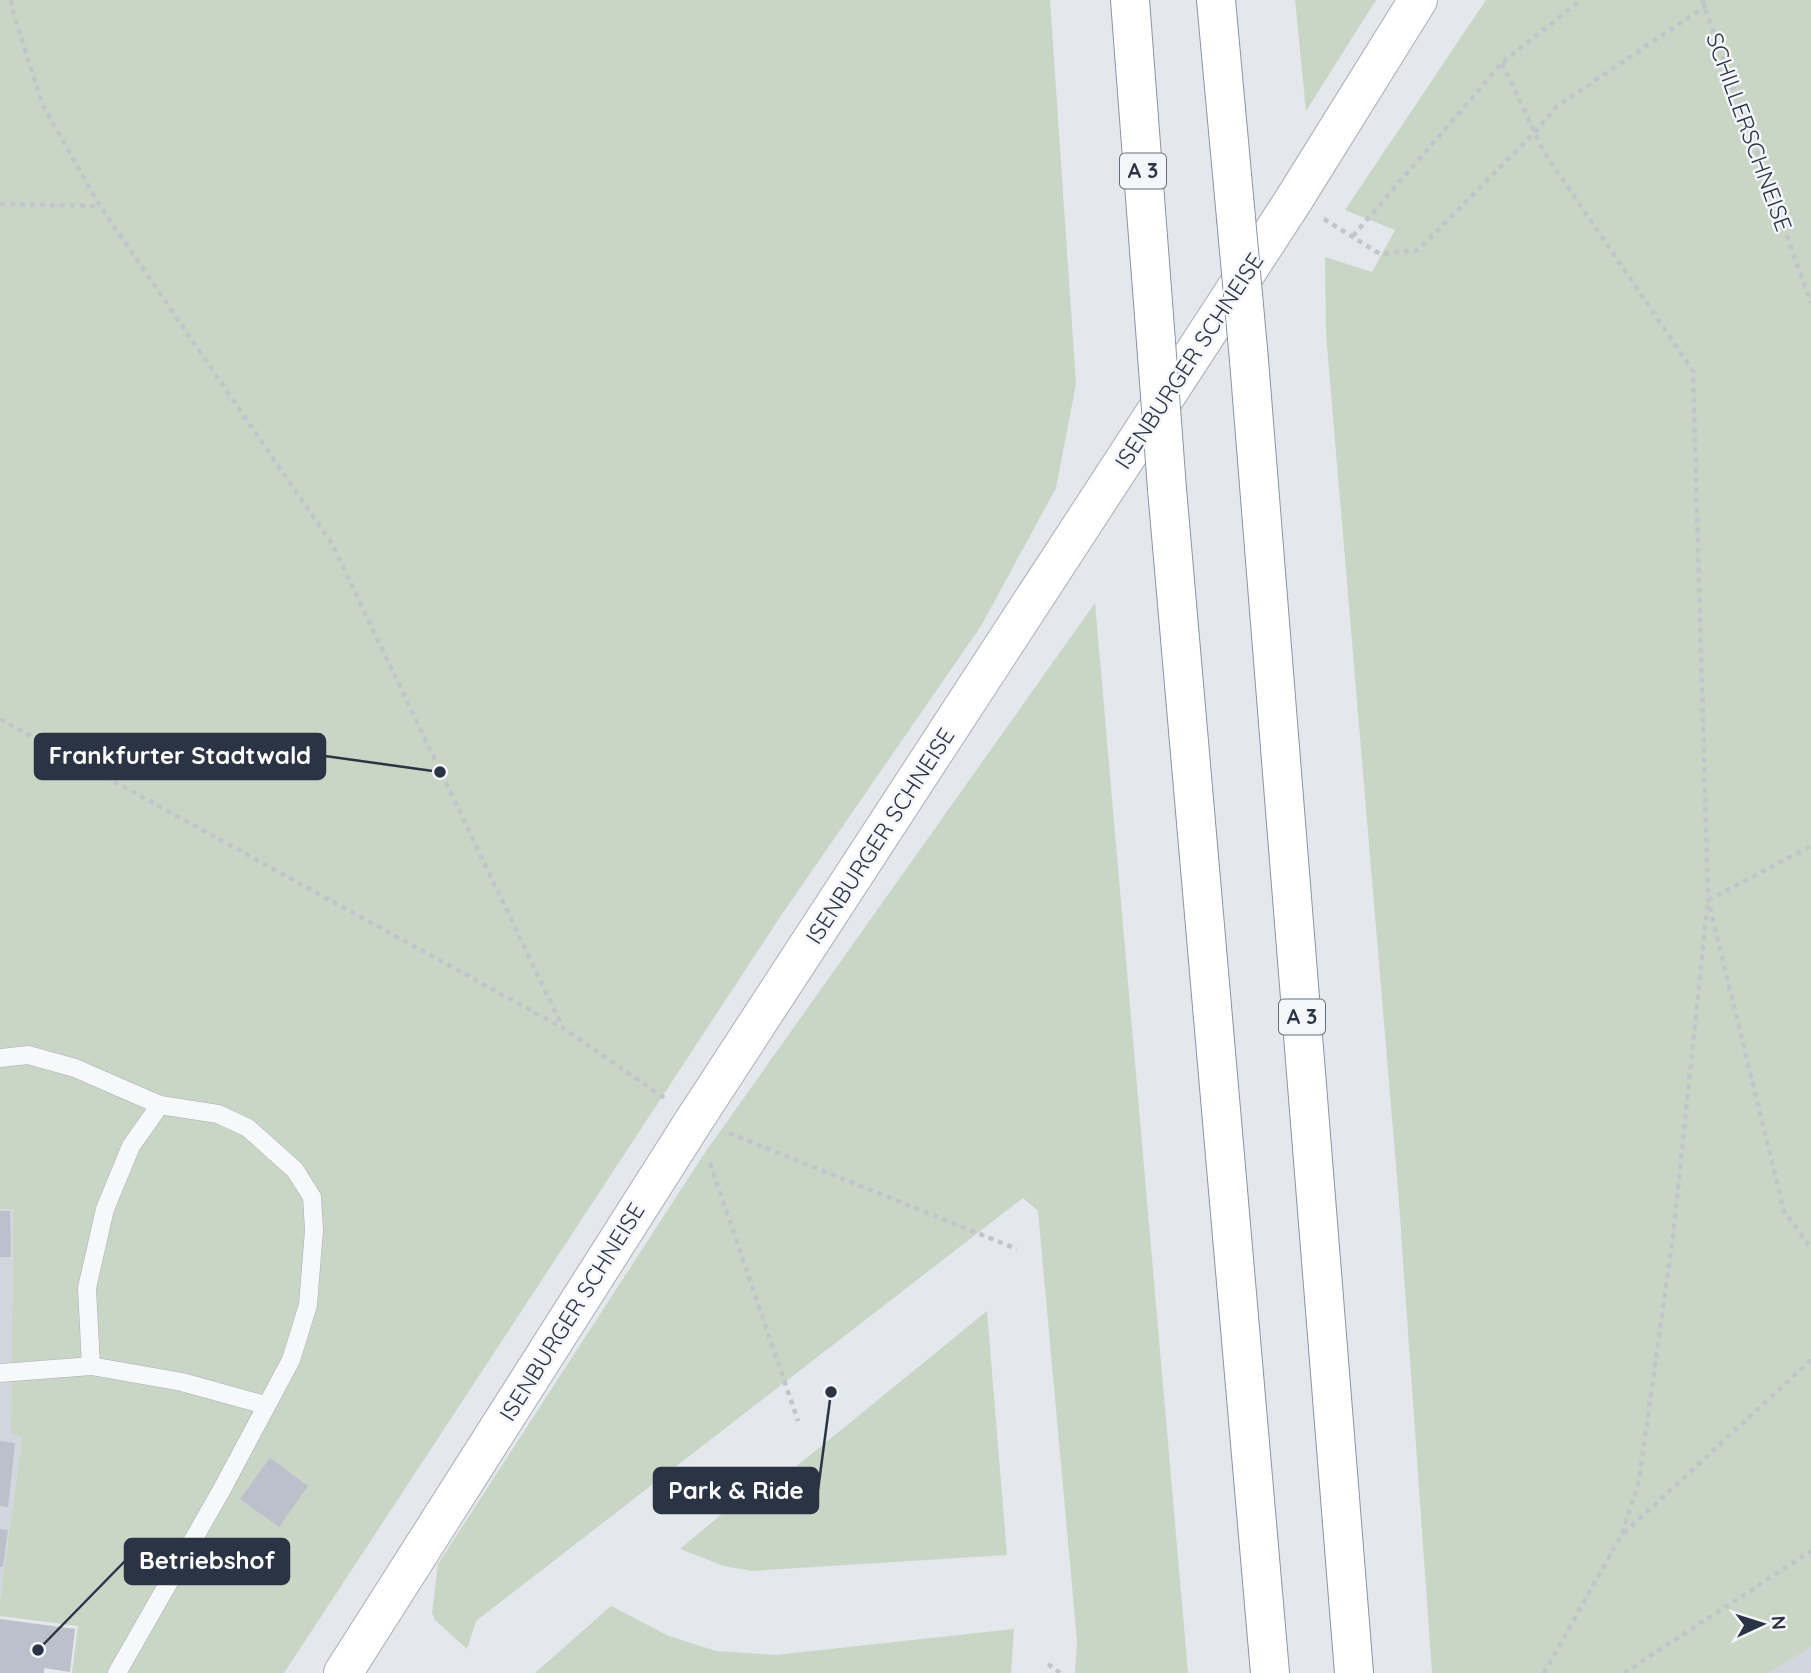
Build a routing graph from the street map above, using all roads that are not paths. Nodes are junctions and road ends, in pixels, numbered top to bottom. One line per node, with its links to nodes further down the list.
1 (1130, 0): 11 (main road, A 3, bridge)
2 (1216, 0): 12 (main road, A 3, bridge)
3 (1418, 0): 10 (main road, ISENBURGER SCHNEISE)
4 (0, 1058): 5 (lane)
5 (160, 1105): 6 (lane); 8 (lane)
6 (91, 1366): 7 (lane); 8 (lane)
7 (0, 1373)
8 (265, 1405): 9 (lane)
9 (117, 1673)
10 (343, 1673)
11 (1270, 1673)
12 (1354, 1673)

